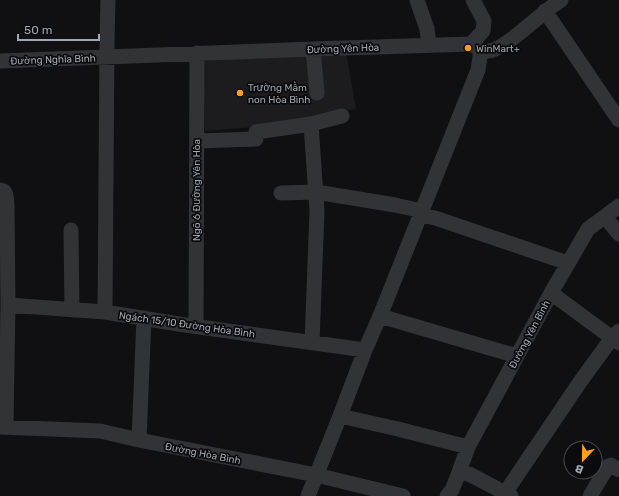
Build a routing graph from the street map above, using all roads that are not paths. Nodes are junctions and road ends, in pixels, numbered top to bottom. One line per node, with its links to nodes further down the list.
1 (108, 0): 10 (street)
2 (417, 0): 6 (street)
3 (473, 0): 7 (street)
4 (562, 0): 5 (street, Đường Yên Hòa)
5 (545, 11): 7 (street, Đường Yên Hòa); 14 (street)
6 (429, 45): 7 (street, Đường Yên Hòa); 8 (street, Đường Yên Hòa)
7 (476, 47): 21 (street)
8 (312, 49): 9 (street, Đường Yên Hòa); 12 (street)
9 (197, 53): 10 (street, Đường Yên Hòa); 16 (street, Ngõ 6 Đường Yên Hòa)
10 (107, 57): 11 (street, Đường Nghĩa Bình); 29 (street)
11 (0, 61)
12 (317, 93)
13 (342, 116): 15 (street)
14 (619, 120)
15 (311, 124): 16 (street); 18 (street)
16 (197, 141): 32 (street, Ngõ 6 Đường Yên Hòa)
17 (0, 190): 27 (street)
18 (316, 192): 19 (street); 21 (street); 34 (street)
19 (281, 193)
20 (619, 206): 22 (street, Đường Yên Bình)
21 (422, 213): 25 (street); 30 (street)
22 (605, 217): 24 (street); 25 (street, Đường Yên Bình)
23 (71, 230): 28 (street)
24 (619, 234)
25 (568, 263): 26 (street, Đường Yên Bình)
26 (551, 293): 33 (street); 36 (street, Đường Yên Bình)
27 (8, 305): 28 (street, Ngách 15/10 Đường Hòa Bình); 38 (street)
28 (72, 310): 29 (street, Ngách 15/10 Đường Hòa Bình)
29 (105, 312): 31 (street, Ngách 15/10 Đường Hòa Bình)
30 (380, 316): 35 (street); 36 (street)
31 (144, 318): 32 (street, Ngách 15/10 Đường Hòa Bình); 39 (street)
32 (196, 326): 34 (street, Ngách 15/10 Đường Hòa Bình)
33 (617, 337): 44 (street)
34 (312, 342): 35 (street, Ngách 15/10 Đường Hòa Bình)
35 (365, 350): 37 (street)
36 (517, 356): 40 (street, Đường Yên Bình)
37 (340, 416): 40 (street); 42 (street)
38 (3, 427): 39 (street, Đường Hòa Bình)
39 (139, 440): 42 (street, Đường Hòa Bình)
40 (468, 447): 43 (street, Đường Yên Bình)
41 (619, 470): 48 (street)
42 (316, 475): 45 (street); 46 (street, Đường Hòa Bình)
43 (458, 475): 44 (street); 47 (street)
44 (508, 494)
45 (308, 496)
46 (403, 496)
47 (447, 496)
48 (590, 496)

